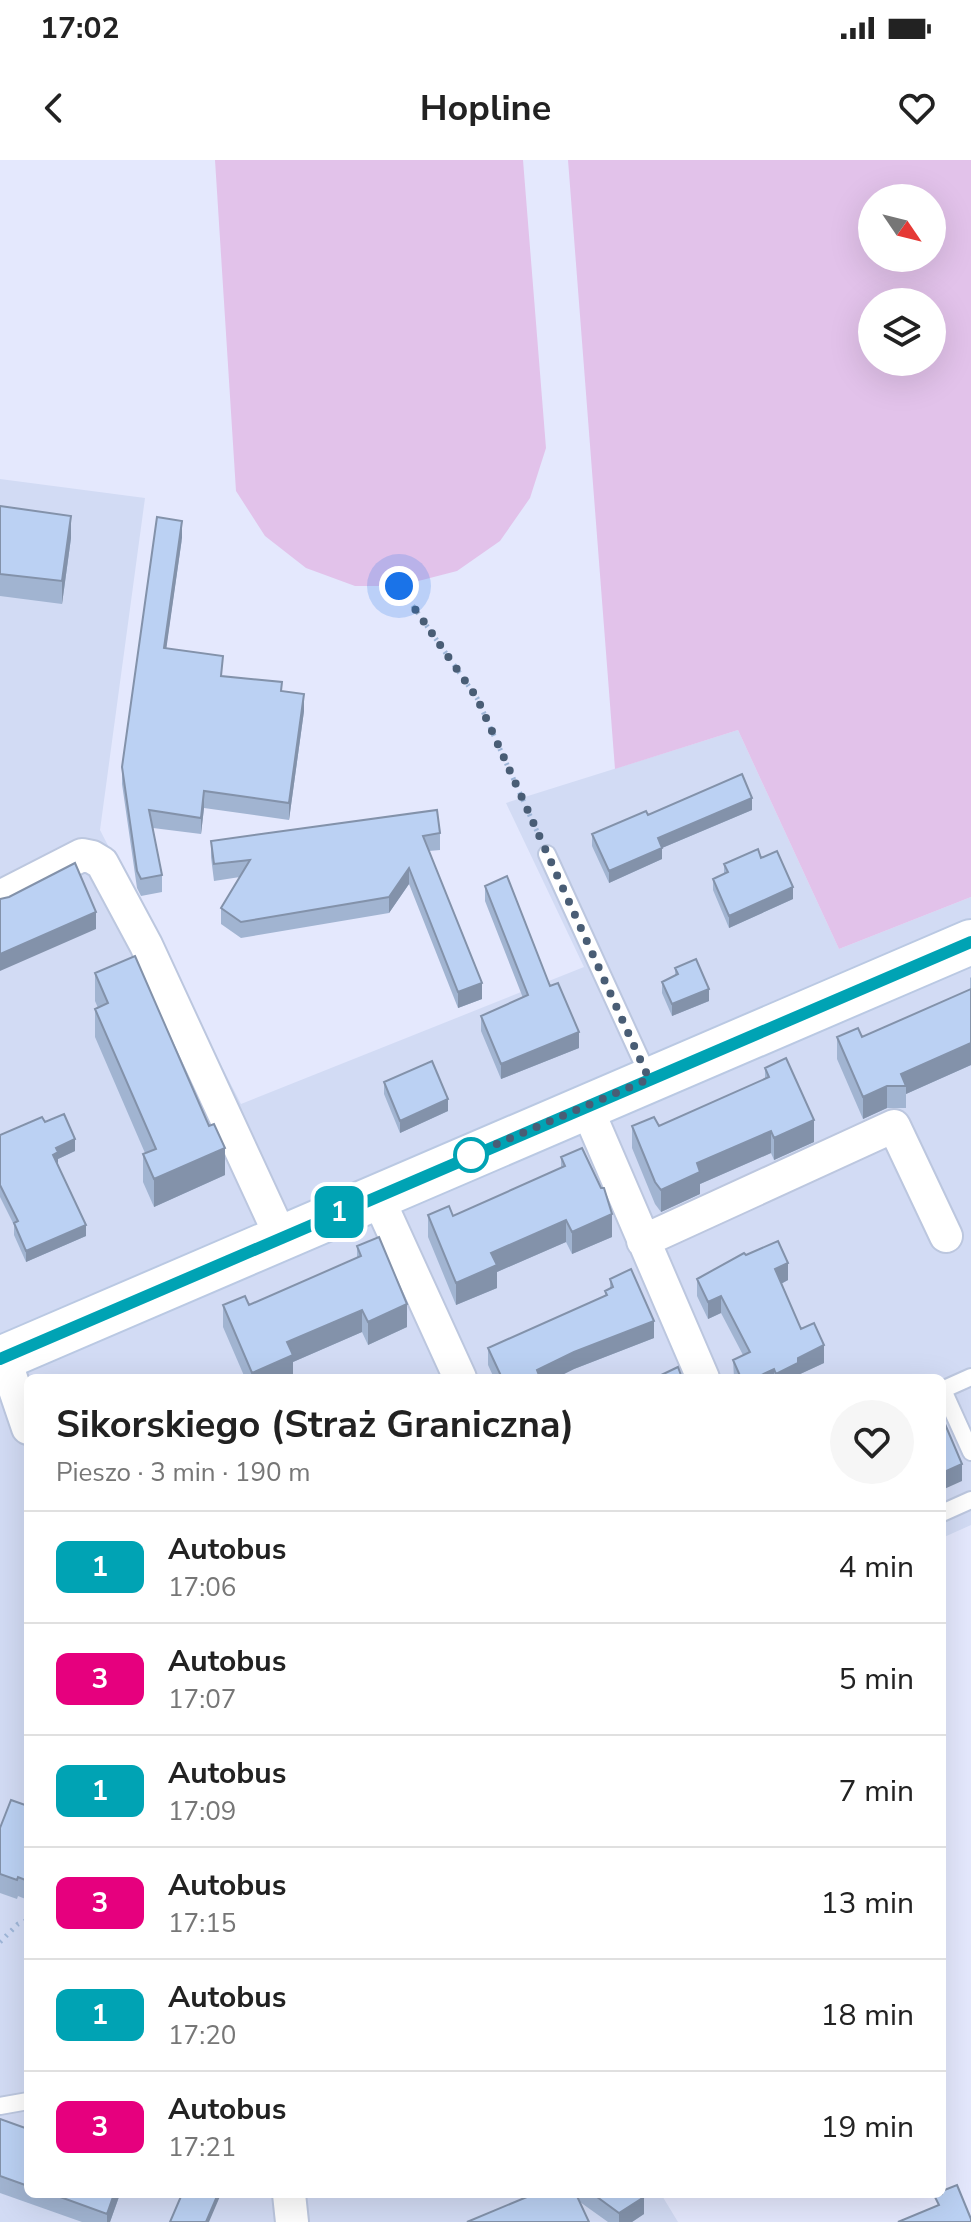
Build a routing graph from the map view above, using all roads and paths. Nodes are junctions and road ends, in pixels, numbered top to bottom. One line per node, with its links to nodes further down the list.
1 (399, 586): 2 (path)
2 (547, 854): 5 (lane)
3 (0, 897): 9 (street)
4 (971, 942): 5 (main road)
5 (649, 1079): 6 (main road)
6 (586, 1106): 7 (main road); 10 (street)
7 (377, 1196): 9 (main road); 12 (street)
8 (946, 1236): 10 (street)
9 (281, 1237): 11 (main road)
10 (643, 1241): 13 (street)
11 (2, 1358): 17 (street)
12 (458, 1374)
13 (701, 1374)
14 (971, 1377): 15 (lane)
15 (946, 1388)
16 (946, 1399): 18 (lane)
17 (24, 1417)
18 (971, 1452)
19 (971, 1500): 20 (lane)
20 (946, 1511)
21 (24, 1922): 22 (path)
22 (0, 1942)
23 (24, 2102): 24 (lane)
24 (0, 2106)
25 (289, 2198): 26 (street)
26 (292, 2222)

